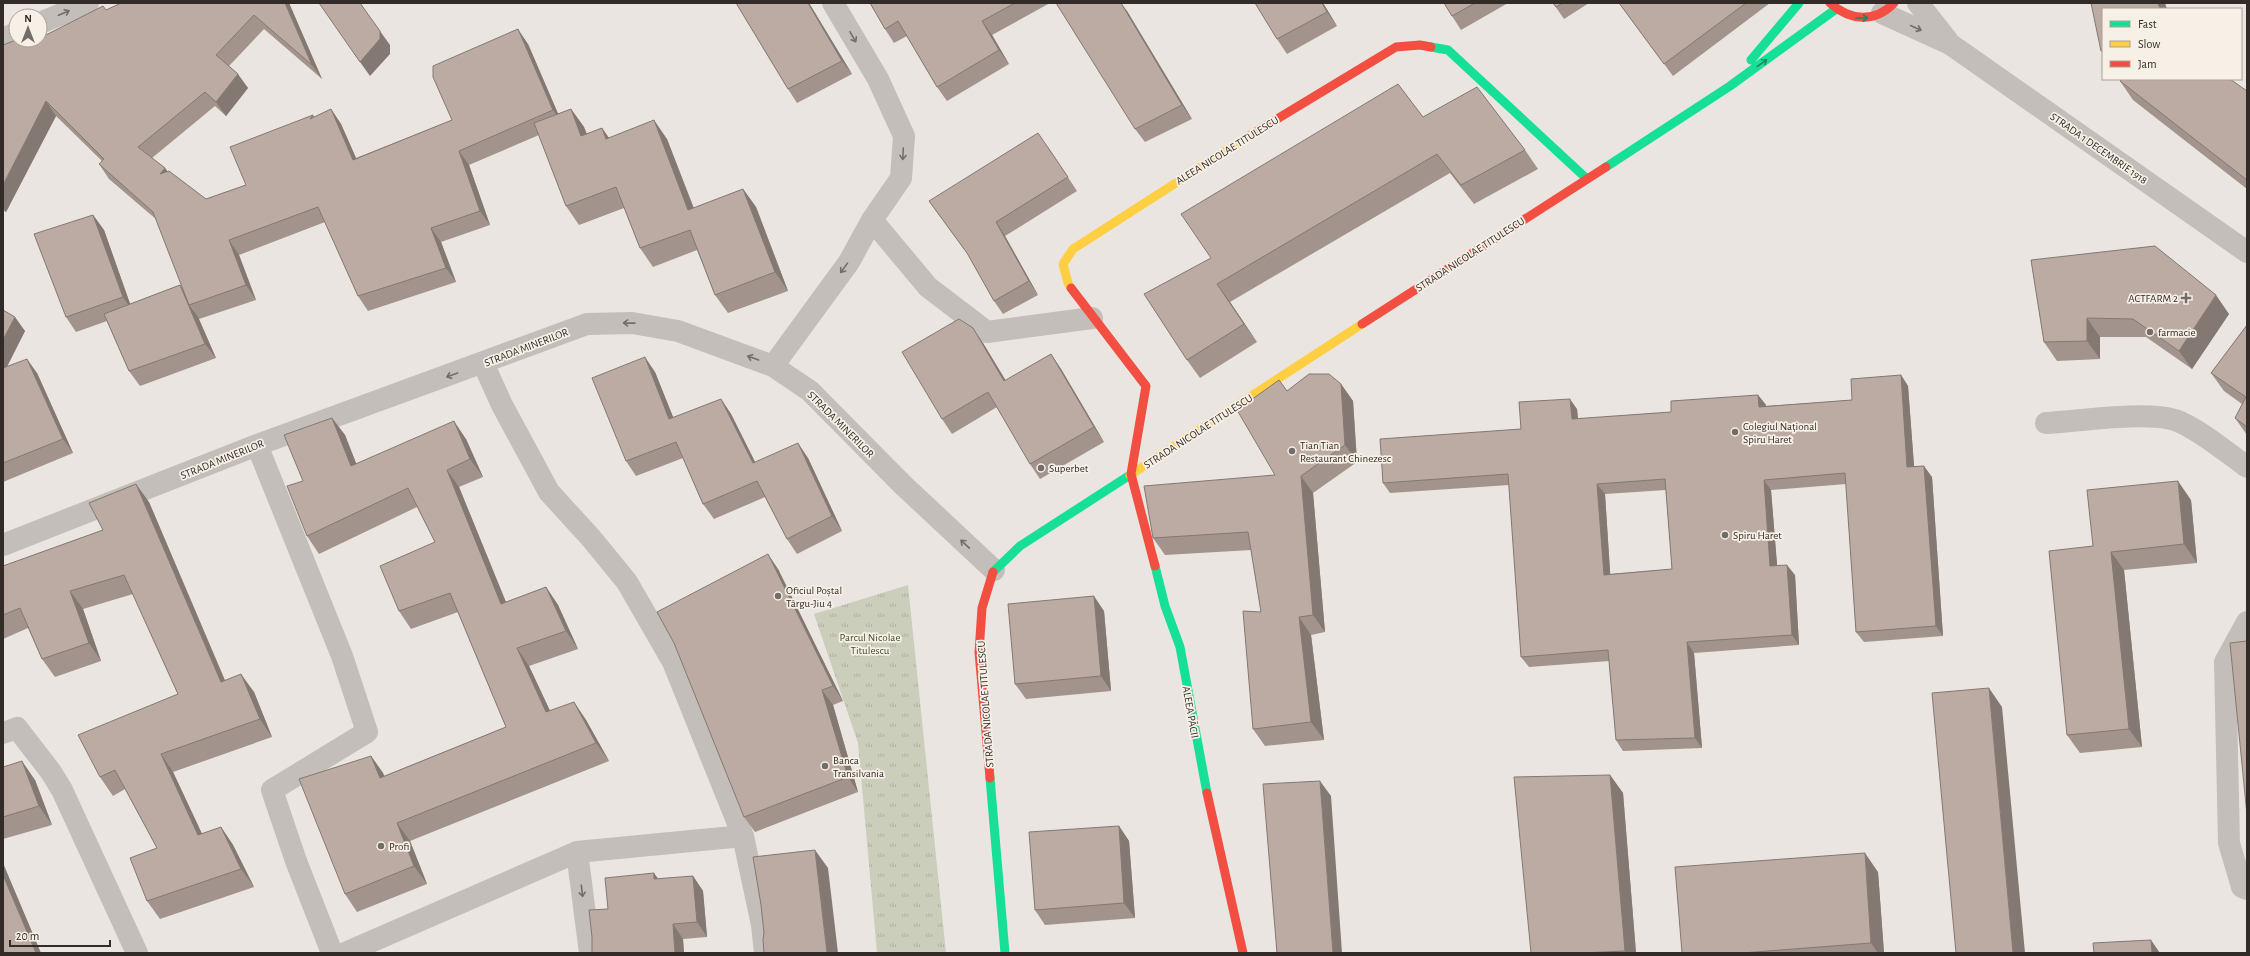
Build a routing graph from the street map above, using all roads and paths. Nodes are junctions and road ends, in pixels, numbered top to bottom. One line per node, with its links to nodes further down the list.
1 (88, 3): 7 (street, one-way to 1)
2 (833, 3): 11 (street, one-way to 11)
3 (1800, 3): 9 (main road, STRADA NICOLAE TITULESCU)
4 (1918, 3): 8 (street, STRADA 1 DECEMBRIE 1918)
5 (1833, 6): 6 (main road, STRADA NICOLAE TITULESCU, one-way to 6); 9 (main road, STRADA NICOLAE TITULESCU, one-way to 5)
6 (1888, 8): 8 (street, STRADA 1 DECEMBRIE 1918, one-way to 8)
7 (48, 20)
8 (1950, 44): 12 (street, STRADA 1 DECEMBRIE 1918)
9 (1730, 86): 10 (main road, STRADA NICOLAE TITULESCU)
10 (1587, 178): 13 (main road, ALEEA NICOLAE TITULESCU); 19 (main road, STRADA NICOLAE TITULESCU)
11 (872, 220): 13 (street); 15 (street, one-way to 15)
12 (2247, 252)
13 (1092, 318): 19 (main road, ALEEA NICOLAE TITULESCU)
14 (483, 363): 15 (street, STRADA MINERILOR, one-way to 14); 17 (street, STRADA MINERILOR, one-way to 17); 24 (street)
15 (773, 366): 21 (street, STRADA MINERILOR, one-way to 15)
16 (2046, 423): 18 (street)
17 (257, 445): 20 (street, STRADA MINERILOR); 28 (street)
18 (2247, 467)
19 (1131, 474): 21 (main road, STRADA NICOLAE TITULESCU); 33 (main road, ALEEA PĂCII)
20 (3, 545)
21 (994, 570): 32 (main road, STRADA NICOLAE TITULESCU)
22 (2247, 622): 26 (street)
23 (3, 733): 27 (street)
24 (743, 836): 25 (street); 31 (street)
25 (577, 852): 29 (street); 30 (street, one-way to 30)
26 (2247, 889)
27 (137, 953)
28 (332, 953)
29 (345, 953)
30 (590, 953)
31 (765, 953)
32 (1004, 953)
33 (1243, 953)

